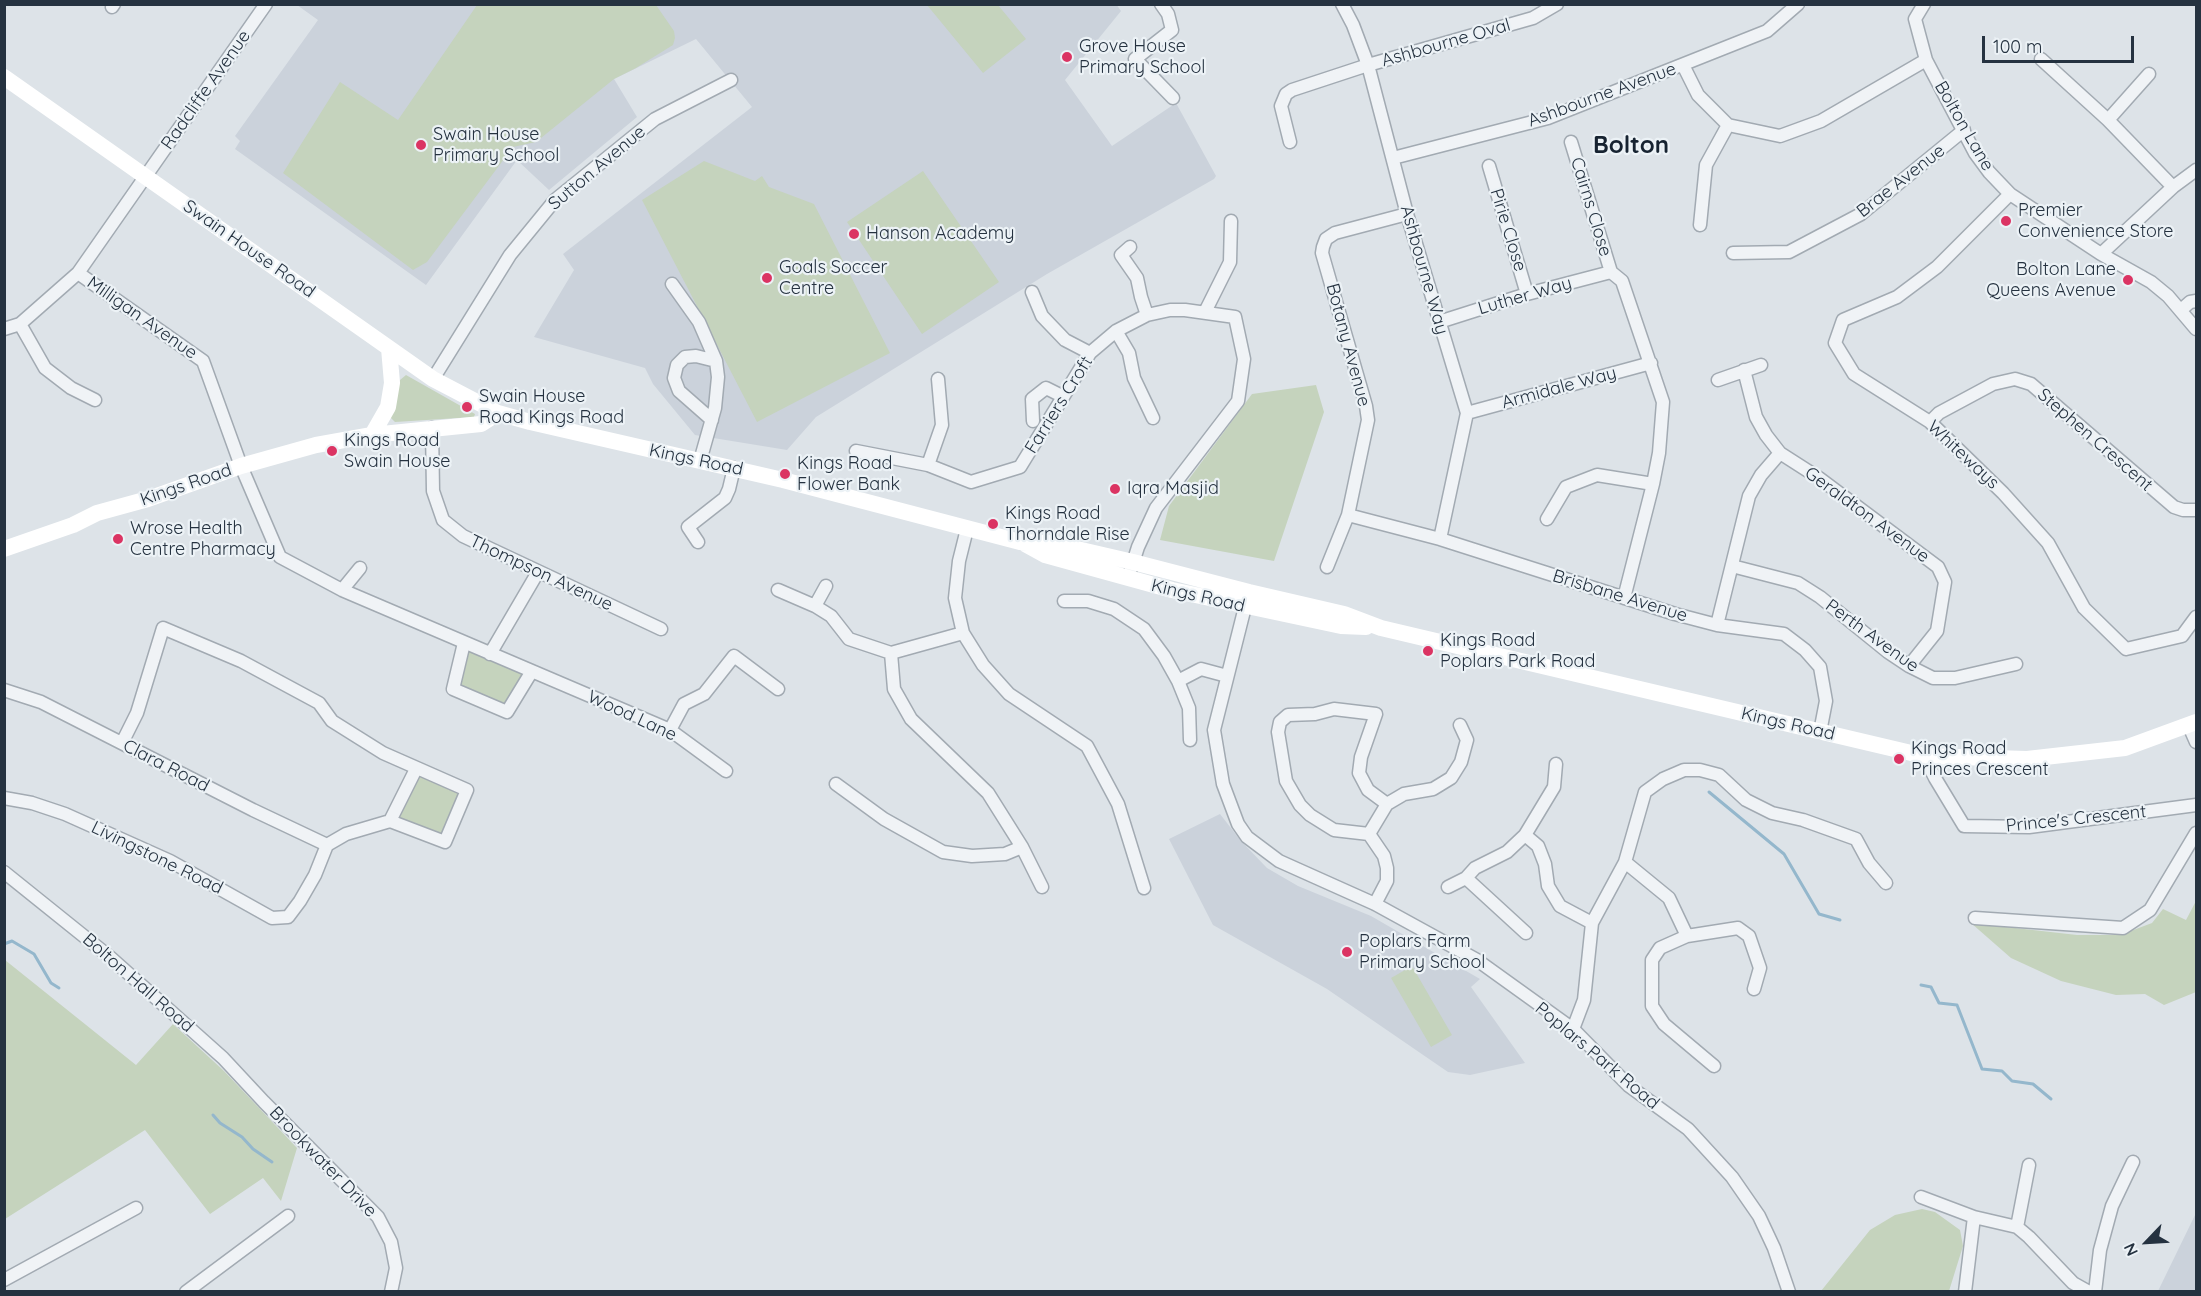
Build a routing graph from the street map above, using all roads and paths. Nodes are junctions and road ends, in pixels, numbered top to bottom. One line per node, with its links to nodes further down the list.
1 (266, 4): 23 (street, Radcliffe Avenue)
2 (1161, 4): 14 (street)
3 (1342, 4): 9 (street, Ashbourne Way)
4 (1557, 4): 9 (street, Ashbourne Oval)
5 (1798, 4): 10 (street, Ashbourne Avenue)
6 (1924, 4): 8 (street, Bolton Lane)
7 (2041, 59): 15 (street)
8 (1926, 60): 16 (street); 17 (street, Bolton Lane)
9 (1368, 65): 18 (street, Ashbourne Oval); 20 (street, Ashbourne Way)
10 (1683, 65): 16 (street); 20 (street, Ashbourne Avenue)
11 (2150, 74): 15 (street)
12 (4, 77): 23 (street, Swain House Road)
13 (731, 80): 52 (street, Sutton Avenue)
14 (1173, 98)
15 (2108, 120): 24 (street)
16 (1728, 125): 27 (street)
17 (1964, 130): 25 (street, Bolton Lane); 30 (street, Brae Avenue)
18 (1290, 142)
19 (1571, 142): 32 (street, Cairns Close)
20 (1393, 158): 26 (street, Ashbourne Way)
21 (1489, 166): 36 (street, Pirie Close)
22 (2196, 170): 24 (street)
23 (147, 177): 33 (street, Radcliffe Avenue); 46 (street, Swain House Road)
24 (2173, 188): 31 (street)
25 (2010, 194): 31 (street, Bolton Lane); 62 (street, Whiteways)
26 (1407, 214): 41 (street, Ashbourne Way); 73 (street, Botany Avenue)
27 (1701, 225)
28 (1226, 230): 39 (street)
29 (1130, 247): 40 (street)
30 (1733, 253)
31 (2101, 254): 38 (street, Bolton Lane)
32 (1611, 272): 36 (street, Luther Way); 49 (street, Cairns Close)
33 (78, 273): 42 (street, Radcliffe Avenue); 69 (street, Milligan Avenue)
34 (672, 284): 48 (street)
35 (1032, 291): 47 (street)
36 (1527, 294): 41 (street, Luther Way)
37 (2196, 301): 38 (street)
38 (2181, 310): 44 (street, Bolton Lane)
39 (1204, 312): 40 (street, Farriers Croft); 80 (street, Farriers Croft)
40 (1147, 315): 45 (street, Farriers Croft)
41 (1439, 322): 58 (street, Ashbourne Way)
42 (20, 324): 43 (street); 56 (street)
43 (4, 329)
44 (2196, 329)
45 (1116, 331): 47 (street, Farriers Croft); 59 (street)
46 (389, 348): 52 (street, Swain House Road); 64 (street)
47 (1090, 353): 55 (street, Farriers Croft)
48 (716, 361): 60 (street); 60 (street)
49 (1651, 363): 58 (street, Armidale Way); 71 (street, Cairns Close)
50 (1761, 366): 51 (street)
51 (1744, 370): 54 (street); 66 (street, Geraldton Avenue)
52 (433, 379): 57 (street, Swain House Road)
53 (938, 379): 68 (street)
54 (1718, 380)
55 (1062, 396): 61 (street); 68 (street, Farriers Croft)
56 (94, 400)
57 (498, 413): 63 (street, Kings Road); 67 (street, Kings Road)
58 (1467, 413): 76 (street, Ashbourne Way)
59 (1153, 418)
60 (712, 420): 67 (street)
61 (1033, 421)
62 (1930, 422): 72 (street, Stephen Crescent); 93 (street, Whiteways)
63 (432, 428): 64 (street, Kings Road); 84 (street, Thompson Avenue)
64 (372, 435): 69 (street, Kings Road)
65 (856, 451): 68 (street, Farriers Croft)
66 (1780, 453): 81 (street); 101 (street, Geraldton Avenue)
67 (700, 461): 70 (street, Kings Road)
68 (928, 465)
69 (242, 466): 79 (street, Kings Road); 87 (street, Wood Lane)
70 (734, 468): 75 (street, Kings Road); 77 (street)
71 (1653, 484): 74 (street); 89 (street, Cairns Close)
72 (2196, 510)
73 (1348, 515): 76 (street, Brisbane Avenue); 82 (street, Botany Avenue)
74 (1547, 519)
75 (967, 528): 78 (street, Kings Road); 96 (street)
76 (1440, 539): 89 (street, Brisbane Avenue)
77 (698, 542)
78 (1020, 542): 80 (street, Kings Road); 85 (street, Kings Road)
79 (4, 549)
80 (1133, 562): 85 (street); 90 (street, Kings Road)
81 (1732, 566): 94 (street); 101 (street, Perth Avenue)
82 (1327, 567)
83 (360, 568): 87 (street)
84 (538, 572): 95 (street, Thompson Avenue); 98 (street)
85 (1129, 579): 90 (street, Kings Road)
86 (826, 586): 92 (street)
87 (342, 590): 97 (street, Wood Lane)
88 (778, 590): 92 (street)
89 (1624, 598): 94 (street, Brisbane Avenue)
90 (1247, 600): 103 (street, Poplars Park Road); 110 (street, Kings Road)
91 (1064, 601): 104 (street)
92 (815, 606): 99 (street)
93 (2196, 616)
94 (1717, 625): 110 (street, Brisbane Avenue)
95 (661, 629)
96 (963, 633): 99 (street); 134 (street)
97 (464, 643): 98 (street, Wood Lane); 102 (street)
98 (490, 654): 102 (street, Wood Lane)
99 (891, 654): 127 (street)
100 (2016, 664): 101 (street, Perth Avenue)
101 (1908, 666)
102 (532, 671): 109 (street, Wood Lane)
103 (1227, 676): 104 (street); 135 (street, Poplars Park Road)
104 (1178, 681): 111 (street)
105 (778, 689): 109 (street)
106 (4, 690): 113 (street, Clara Road)
107 (2193, 724): 112 (street); 114 (street, Kings Road)
108 (1460, 725): 120 (street)
109 (670, 730): 117 (street, Wood Lane)
110 (1820, 732): 114 (street, Kings Road)
111 (1190, 740)
112 (2196, 742)
113 (123, 743): 116 (street); 126 (street, Clara Road)
114 (1924, 756): 121 (street, Prince's Crescent)
115 (1556, 764): 125 (street)
116 (416, 768): 122 (street); 122 (street)
117 (726, 771)
118 (836, 784): 127 (street)
119 (4, 798): 126 (street, Livingstone Road)
120 (1387, 804): 124 (street); 124 (street)
121 (2196, 805)
122 (390, 821): 126 (street)
123 (2196, 833): 136 (street)
124 (1369, 834): 135 (street)
125 (1525, 835): 130 (street); 137 (street)
126 (327, 845)
127 (1022, 848): 132 (street)
128 (1625, 862): 131 (street); 137 (street); 139 (street)
129 (4, 872): 143 (street, Bolton Hall Road)
130 (1466, 878): 133 (street); 138 (street)
131 (1886, 883)
132 (1042, 887)
133 (1448, 887)
134 (1144, 888)
135 (1375, 904): 141 (street, Poplars Park Road)
136 (1975, 918)
137 (1592, 923): 141 (street)
138 (1526, 933)
139 (1687, 936): 140 (street); 142 (street)
140 (1754, 989)
141 (1572, 1029): 154 (street, Poplars Park Road)
142 (1714, 1065)
143 (264, 1102): 153 (street, Brookwater Drive)
144 (2133, 1162): 157 (street)
145 (2029, 1165): 150 (street)
146 (1921, 1197): 149 (street)
147 (136, 1208): 151 (street)
148 (288, 1216): 152 (street)
149 (1974, 1217): 150 (street); 155 (street)
150 (2017, 1227): 156 (street)
151 (4, 1280)
152 (186, 1292)
153 (391, 1292)
154 (1789, 1292)
155 (1965, 1292)
156 (2089, 1292)
157 (2095, 1292)

